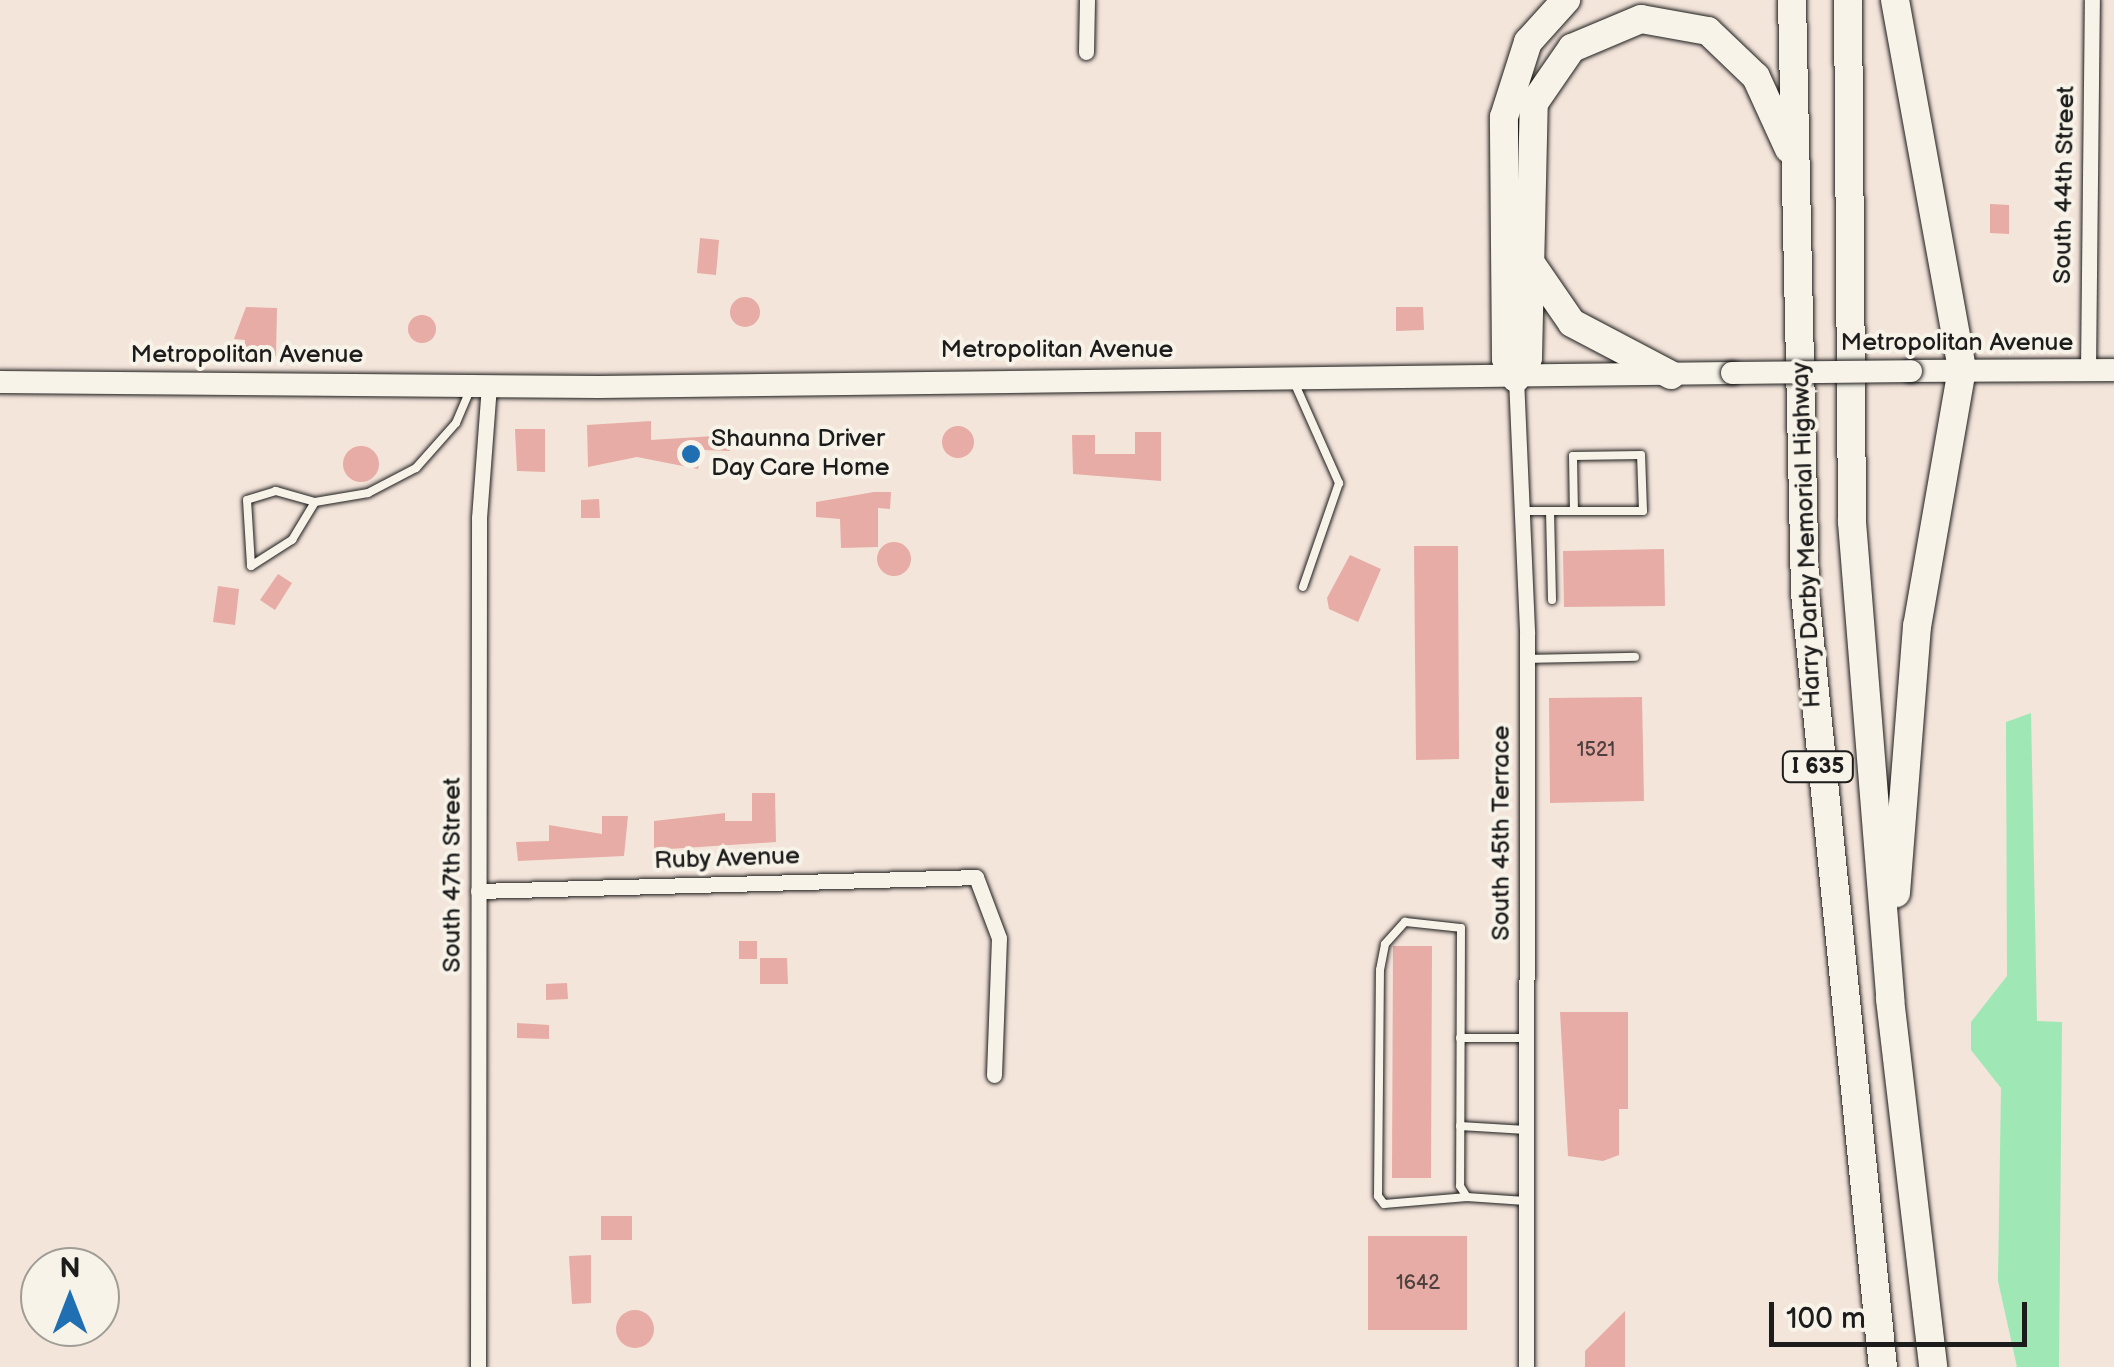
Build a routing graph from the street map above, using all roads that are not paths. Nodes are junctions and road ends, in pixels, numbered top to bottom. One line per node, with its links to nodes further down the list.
1 (1087, 0): 7 (street)
2 (1566, 0): 15 (highway)
3 (1792, 0): 8 (highway, Harry Darby Memorial Highway / I 635)
4 (1848, 0): 27 (highway, Harry Darby Memorial Highway / I 635)
5 (1894, 0): 10 (highway)
6 (2092, 0): 11 (street, South 44th Street)
7 (1086, 52)
8 (1795, 164): 9 (highway); 37 (highway, Harry Darby Memorial Highway / I 635)
9 (1532, 264): 13 (highway); 15 (highway)
10 (1962, 370): 11 (main road, Metropolitan Avenue); 13 (main road, Metropolitan Avenue, bridge); 27 (highway)
11 (2088, 370): 12 (main road, Metropolitan Avenue)
12 (2114, 370)
13 (1671, 374): 15 (main road, Metropolitan Avenue)
14 (1293, 378): 15 (main road, Metropolitan Avenue); 17 (main road, Metropolitan Avenue); 22 (lane)
15 (1516, 378): 19 (street, South 45th Terrace)
16 (0, 382): 17 (main road, Metropolitan Avenue)
17 (481, 384): 18 (lane); 26 (street, South 47th Street)
18 (315, 502): 18 (lane)
19 (1525, 511): 20 (lane); 25 (street, South 45th Terrace)
20 (1550, 511): 21 (lane); 23 (lane)
21 (1574, 511): 21 (lane)
22 (1303, 587)
23 (1552, 600)
24 (1635, 658): 25 (lane)
25 (1527, 659): 29 (street, South 45th Terrace)
26 (478, 891): 30 (street, Ruby Avenue); 35 (street, South 47th Street)
27 (1890, 999): 38 (highway, Harry Darby Memorial Highway / I 635)
28 (1460, 1038): 29 (lane); 31 (lane); 33 (lane)
29 (1527, 1038): 32 (street, South 45th Terrace)
30 (994, 1075)
31 (1460, 1126): 32 (lane); 33 (lane)
32 (1527, 1130): 34 (street, South 45th Terrace)
33 (1467, 1197): 34 (lane)
34 (1527, 1201): 36 (street, South 45th Terrace)
35 (478, 1367)
36 (1526, 1367)
37 (1883, 1367)
38 (1932, 1367)

